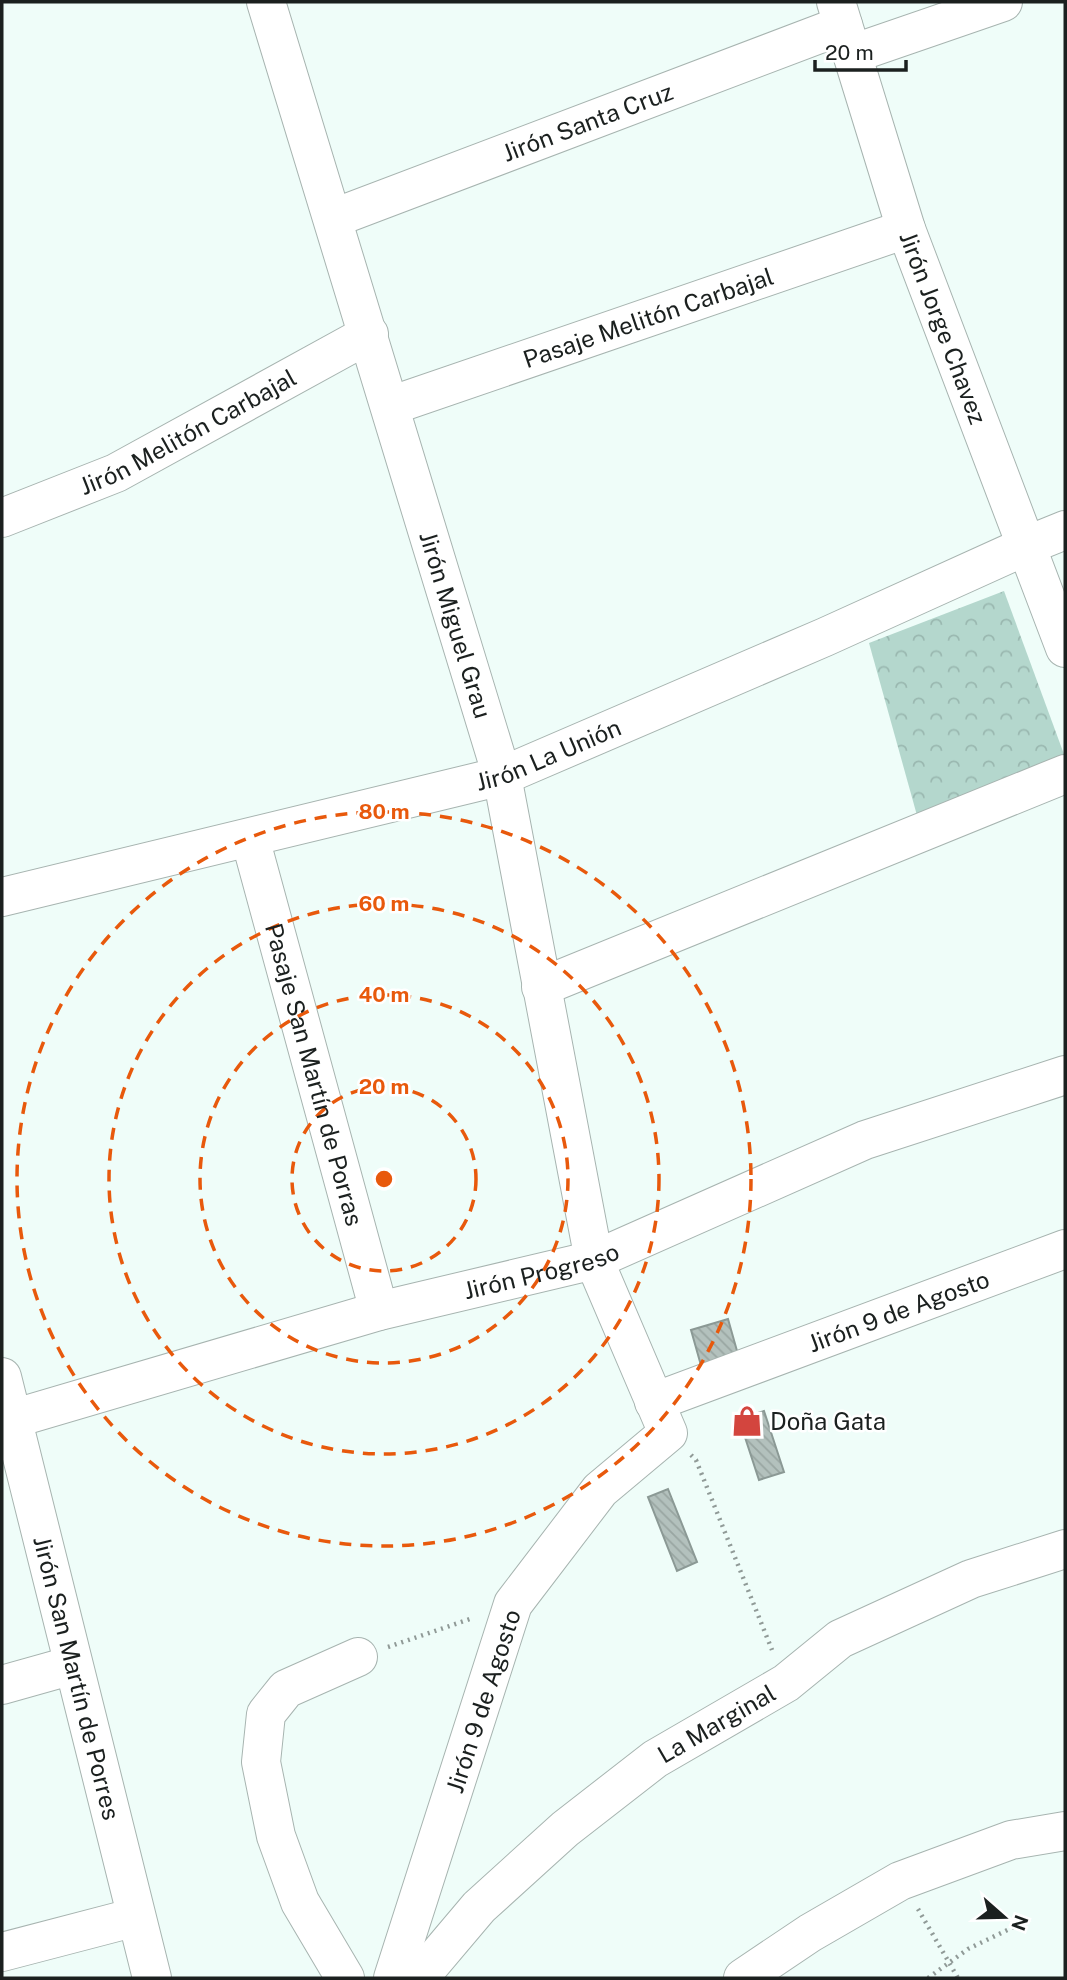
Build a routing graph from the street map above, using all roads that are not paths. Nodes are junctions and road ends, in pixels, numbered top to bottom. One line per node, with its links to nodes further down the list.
1 (266, 2): 4 (street, Jirón Miguel Grau)
2 (1003, 2): 3 (street, Jirón Santa Cruz)
3 (844, 27): 4 (street, Jirón Santa Cruz); 5 (street, Jirón Jorge Chavez)
4 (334, 218): 6 (street, Jirón Miguel Grau)
5 (906, 229): 7 (street, Pasaje Melitón Carbajal); 10 (street, Jirón Jorge Chavez)
6 (369, 334): 7 (street, Jirón Miguel Grau); 8 (street, Jirón Melitón Carbajal)
7 (390, 406): 13 (street, Jirón Miguel Grau)
8 (2, 518)
9 (1065, 530): 10 (street, Jirón La Unión)
10 (1028, 545): 11 (street, Jirón Jorge Chavez); 13 (street, Jirón La Unión)
11 (1065, 648)
12 (1065, 774): 16 (street)
13 (502, 776): 14 (street, Jirón La Unión); 16 (street, Jirón Miguel Grau)
14 (250, 838): 15 (street, Jirón La Unión); 20 (street, Pasaje San Martín de Porras)
15 (2, 897)
16 (541, 987): 19 (street, Jirón Miguel Grau)
17 (1065, 1075): 19 (street, Jirón Progreso)
18 (1065, 1249): 22 (street, Jirón 9 de Agosto)
19 (594, 1260): 20 (street, Jirón Progreso); 22 (street, Jirón Miguel Grau)
20 (379, 1311): 23 (street, Jirón Progreso)
21 (2, 1377): 23 (street, Jirón San Martín de Porres)
22 (661, 1418): 33 (street, Jirón 9 de Agosto)
23 (7, 1420): 26 (street, Jirón San Martín de Porres)
24 (1065, 1549): 34 (street, La Marginal)
25 (358, 1657): 32 (street)
26 (73, 1665): 27 (street); 29 (street, Jirón San Martín de Porres)
27 (2, 1685)
28 (1065, 1831): 35 (street)
29 (136, 1917): 30 (street); 31 (street, Jirón San Martín de Porres)
30 (2, 1952)
31 (152, 1978)
32 (345, 1978)
33 (393, 1978)
34 (419, 1978)
35 (743, 1978)

